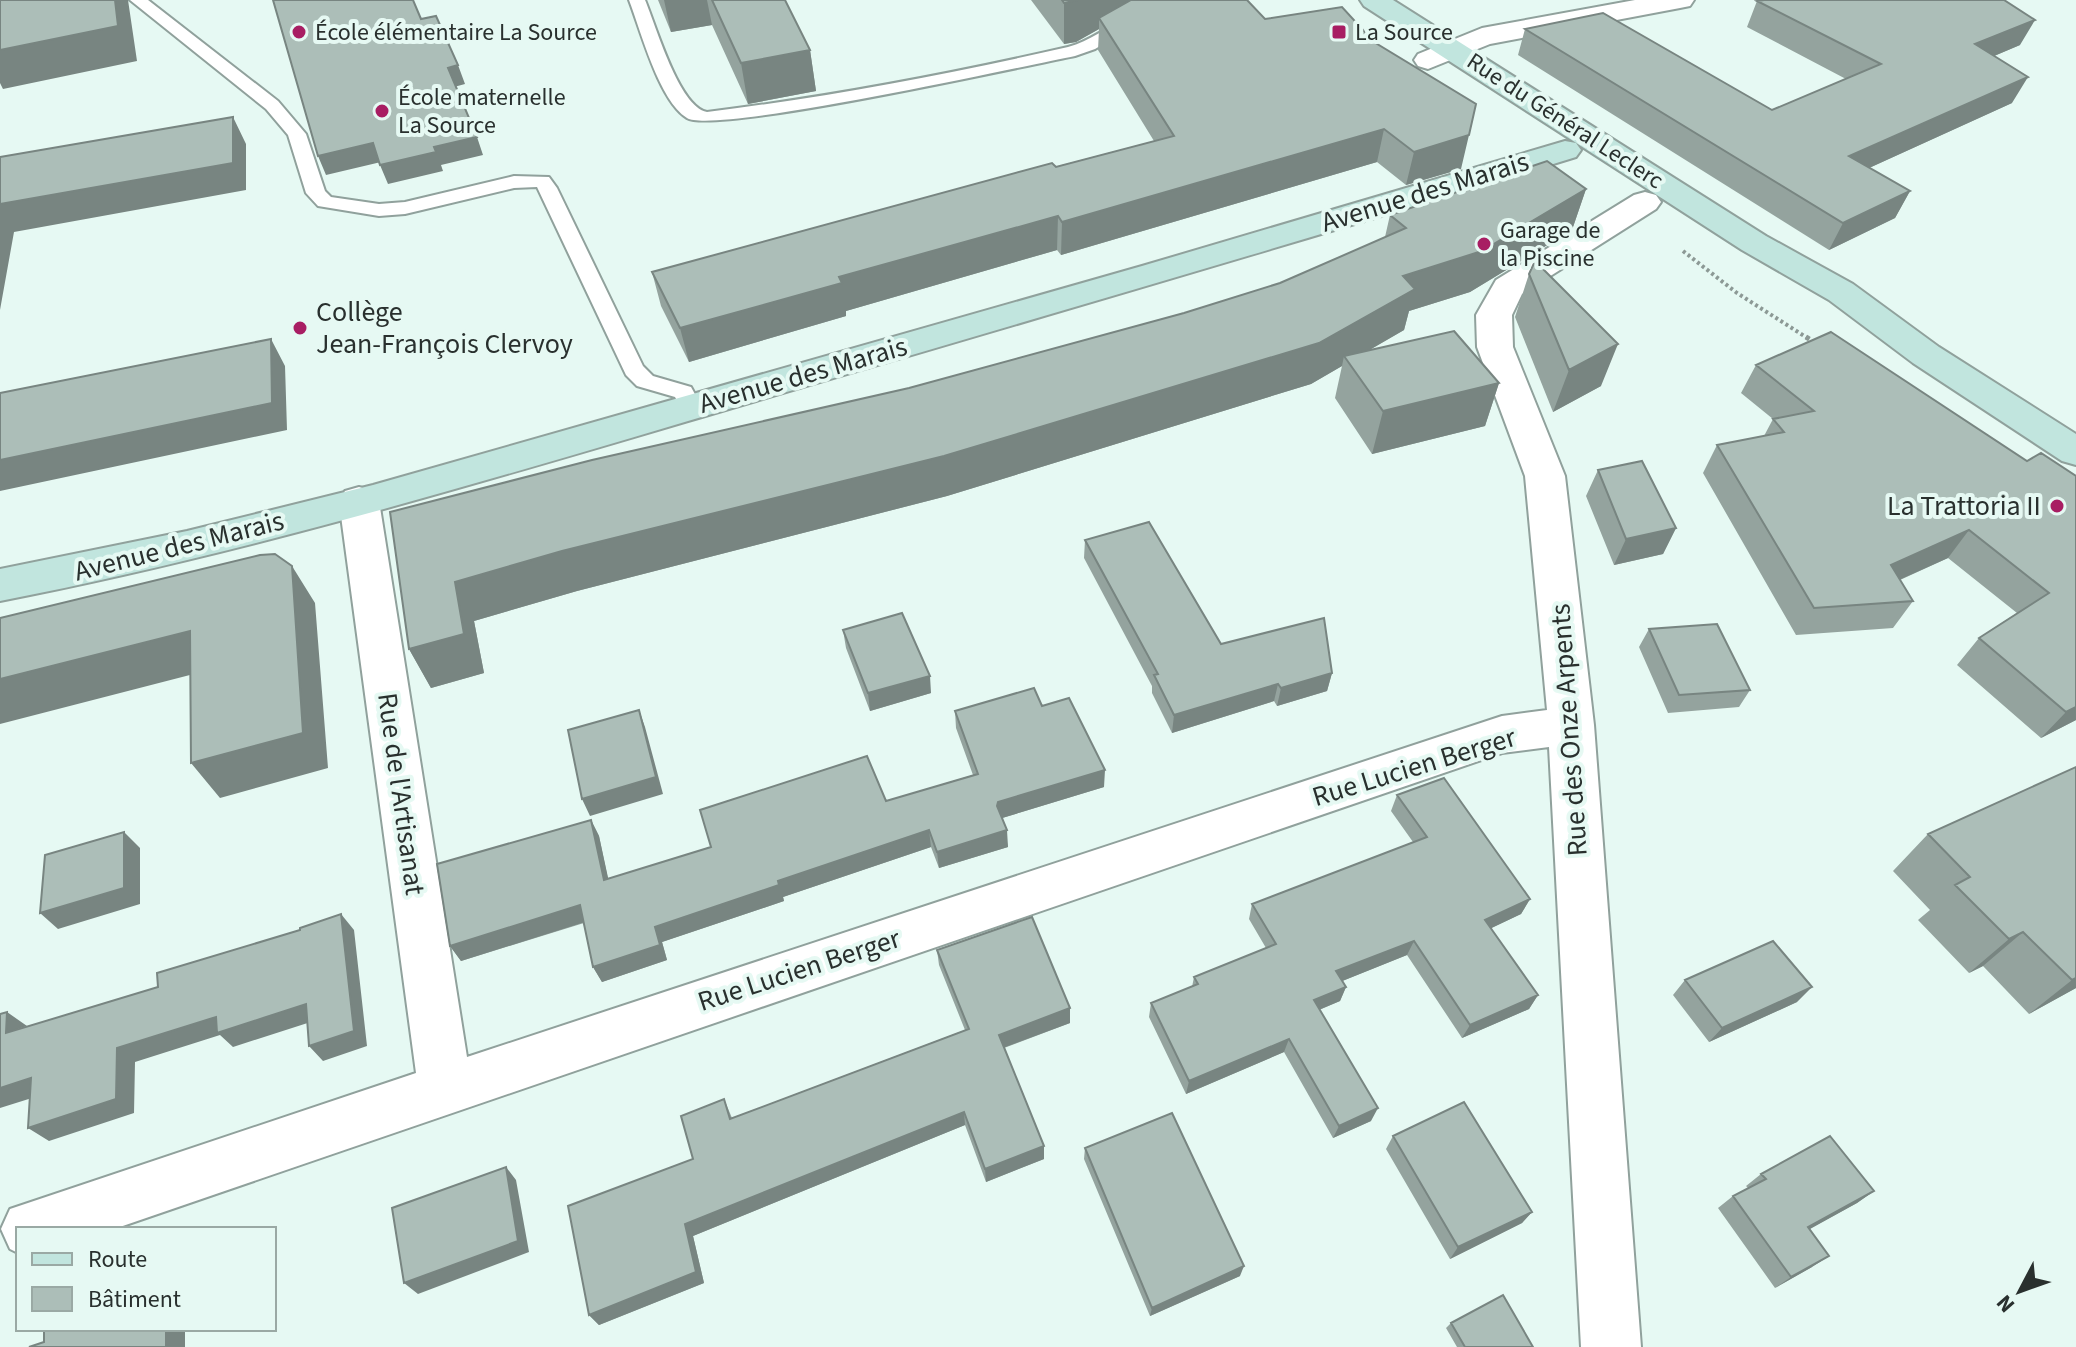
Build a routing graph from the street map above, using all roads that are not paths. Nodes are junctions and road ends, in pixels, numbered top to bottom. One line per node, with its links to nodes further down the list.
1 (138, 0): 12 (lane)
2 (637, 0): 5 (lane)
3 (1680, 0): 6 (street)
4 (1362, 4): 6 (street, Rue du Général Leclerc)
5 (1154, 19)
6 (1440, 55): 7 (street, Rue du Général Leclerc); 8 (street, Rue du Général Leclerc)
7 (1557, 114): 8 (street, Avenue des Marais); 10 (street, Rue du Général Leclerc)
8 (1565, 150): 9 (street, Rue du Général Leclerc); 12 (street, Avenue des Marais)
9 (1650, 198): 10 (street, Rue du Général Leclerc); 11 (street, Rue du Général Leclerc); 16 (street, Rue des Onze Arpents)
10 (1754, 243): 11 (street, Rue du Général Leclerc)
11 (1926, 355): 13 (street, Rue du Général Leclerc)
12 (691, 407): 14 (street, Avenue des Marais)
13 (2076, 452)
14 (359, 501): 15 (street, Avenue des Marais); 17 (street, Rue de l'Artisanat)
15 (0, 585)
16 (1571, 725): 17 (street, Rue Lucien Berger); 19 (street, Rue des Onze Arpents)
17 (445, 1088): 18 (street, Rue Lucien Berger)
18 (36, 1227)
19 (1611, 1347)

